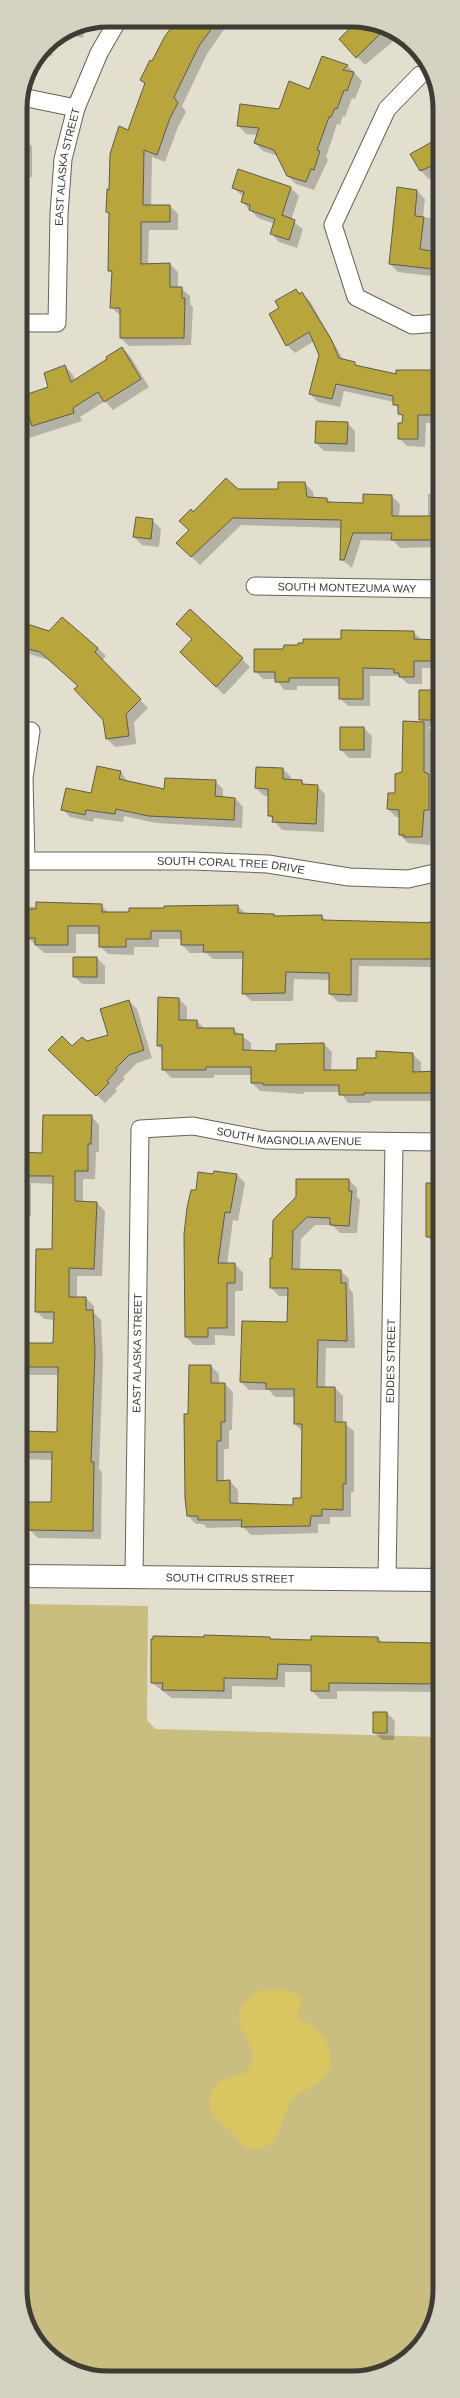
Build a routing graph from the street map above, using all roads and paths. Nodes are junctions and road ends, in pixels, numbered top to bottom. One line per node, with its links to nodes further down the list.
1 (114, 27): 4 (street, EAST ALASKA STREET)
2 (420, 75): 6 (street)
3 (28, 98): 4 (street)
4 (76, 108): 5 (street, EAST ALASKA STREET)
5 (27, 323)
6 (433, 323)
7 (255, 586): 8 (street, SOUTH MONTEZUMA WAY)
8 (433, 589)
9 (31, 732): 10 (street)
10 (27, 758)
11 (27, 861): 12 (street, SOUTH CORAL TREE DRIVE)
12 (433, 873)
13 (140, 1129): 15 (street, SOUTH MAGNOLIA AVENUE); 17 (street, EAST ALASKA STREET)
14 (433, 1142): 15 (street, SOUTH MAGNOLIA AVENUE)
15 (394, 1143): 18 (street, EDDES STREET)
16 (27, 1576): 17 (street, SOUTH CITRUS STREET)
17 (134, 1577): 18 (street, SOUTH CITRUS STREET)
18 (387, 1580): 19 (street, SOUTH CITRUS STREET)
19 (433, 1580)

